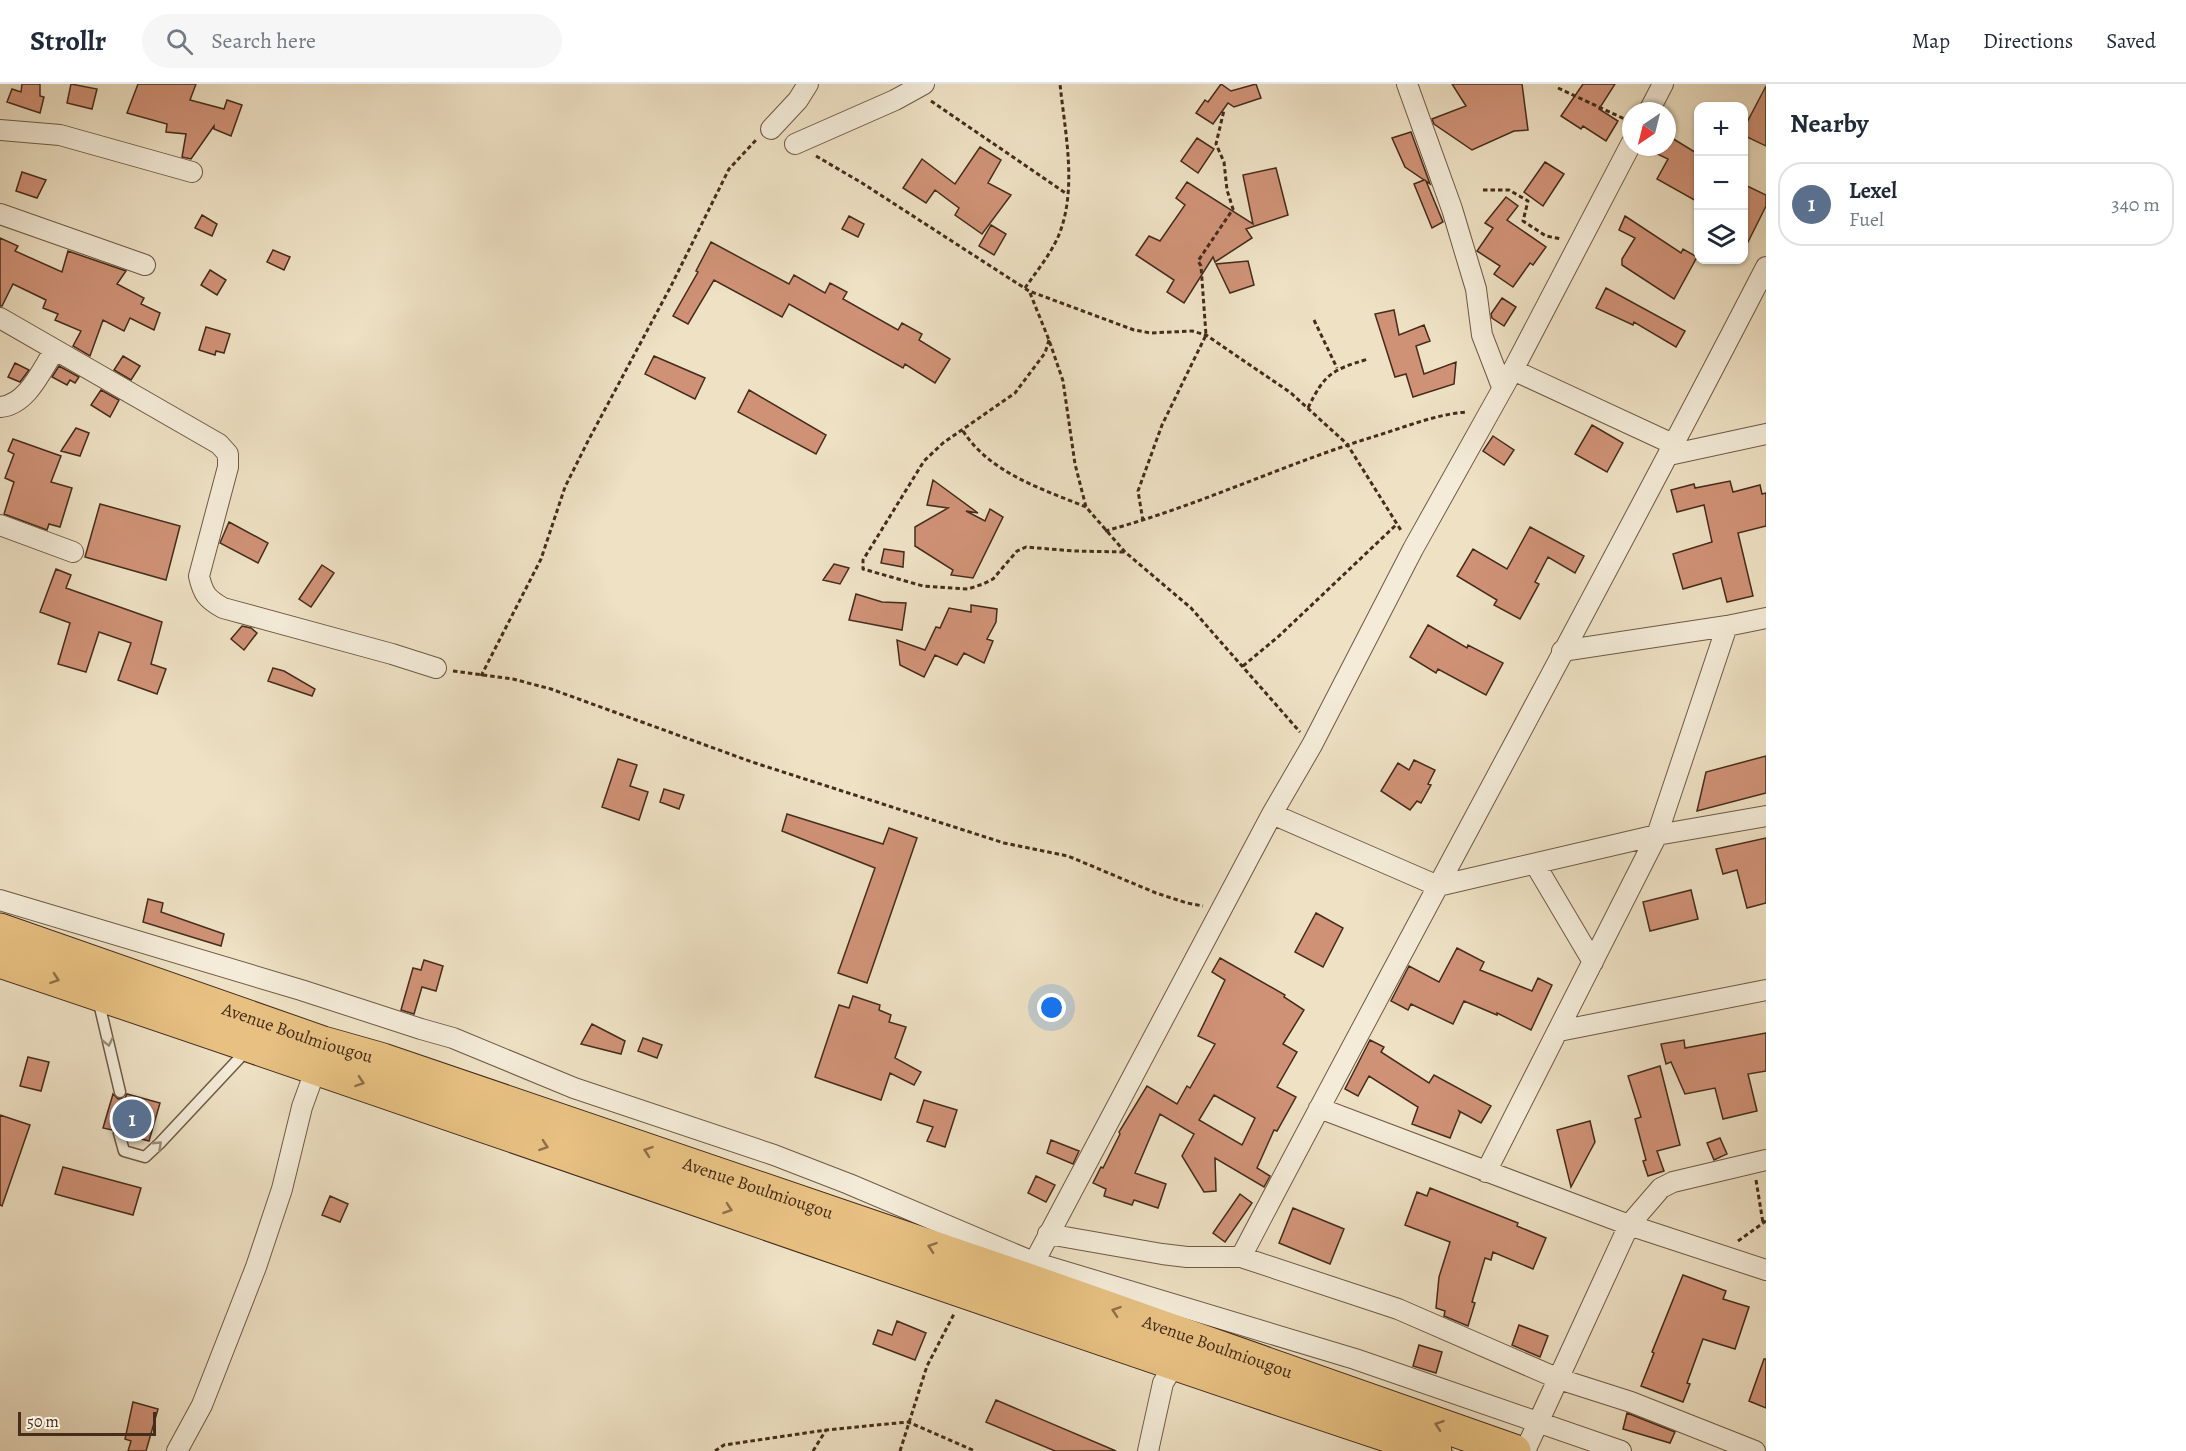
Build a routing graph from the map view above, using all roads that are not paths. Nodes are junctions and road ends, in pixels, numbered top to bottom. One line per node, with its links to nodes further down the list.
1 (808, 84): 6 (street)
2 (1407, 84): 17 (street)
3 (1663, 84): 5 (street)
4 (919, 87): 8 (street)
5 (1654, 102)
6 (771, 129)
7 (0, 130): 10 (street)
8 (795, 144)
9 (1625, 156): 16 (street)
10 (192, 172)
11 (0, 214): 12 (street)
12 (145, 265)
13 (1766, 267): 20 (street)
14 (0, 318): 15 (street)
15 (54, 351): 18 (street); 26 (street)
16 (1513, 370): 17 (street); 20 (street)
17 (1502, 387): 27 (street)
18 (0, 407)
19 (1766, 434): 20 (street)
20 (1672, 450): 25 (street)
21 (0, 525): 22 (street)
22 (73, 552)
23 (1766, 618): 24 (street)
24 (1727, 626): 25 (street); 29 (street)
25 (1562, 651): 31 (street)
26 (436, 668)
27 (1272, 814): 31 (street); 47 (street)
28 (1766, 816): 29 (street)
29 (1657, 835): 30 (street); 35 (street)
30 (1534, 864): 31 (street); 35 (street)
31 (1438, 886): 42 (street)
32 (0, 900): 49 (street)
33 (0, 930): 40 (highway, Avenue Boulmiougou)
34 (0, 961): 37 (highway, Avenue Boulmiougou, one-way to 37)
35 (1593, 962): 38 (street)
36 (1766, 990): 38 (street)
37 (96, 993): 39 (highway, Avenue Boulmiougou); 41 (lane, one-way to 41)
38 (1559, 1032): 45 (street)
39 (252, 1046): 40 (highway, Avenue Boulmiougou); 43 (lane, one-way to 39)
40 (320, 1055): 49 (highway, Avenue Boulmiougou, one-way to 40); 51 (highway, Avenue Boulmiougou, one-way to 51); 54 (street)
41 (120, 1092)
42 (1319, 1108): 45 (street); 48 (street)
43 (119, 1133)
44 (1759, 1162): 46 (street)
45 (1486, 1172): 46 (street)
46 (1629, 1226): 50 (street); 52 (street)
47 (1048, 1234): 48 (street); 49 (street)
48 (1241, 1257): 52 (street)
49 (1029, 1270): 53 (street); 57 (highway, Avenue Boulmiougou, one-way to 49)
50 (1766, 1270)
51 (1174, 1365): 55 (street); 56 (highway, Avenue Boulmiougou)
52 (1559, 1379): 53 (street); 60 (street)
53 (1537, 1422): 58 (street); 59 (street)
54 (177, 1451)
55 (1148, 1451)
56 (1435, 1451)
57 (1514, 1451)
58 (1524, 1451)
59 (1621, 1451)
60 (1755, 1451)

